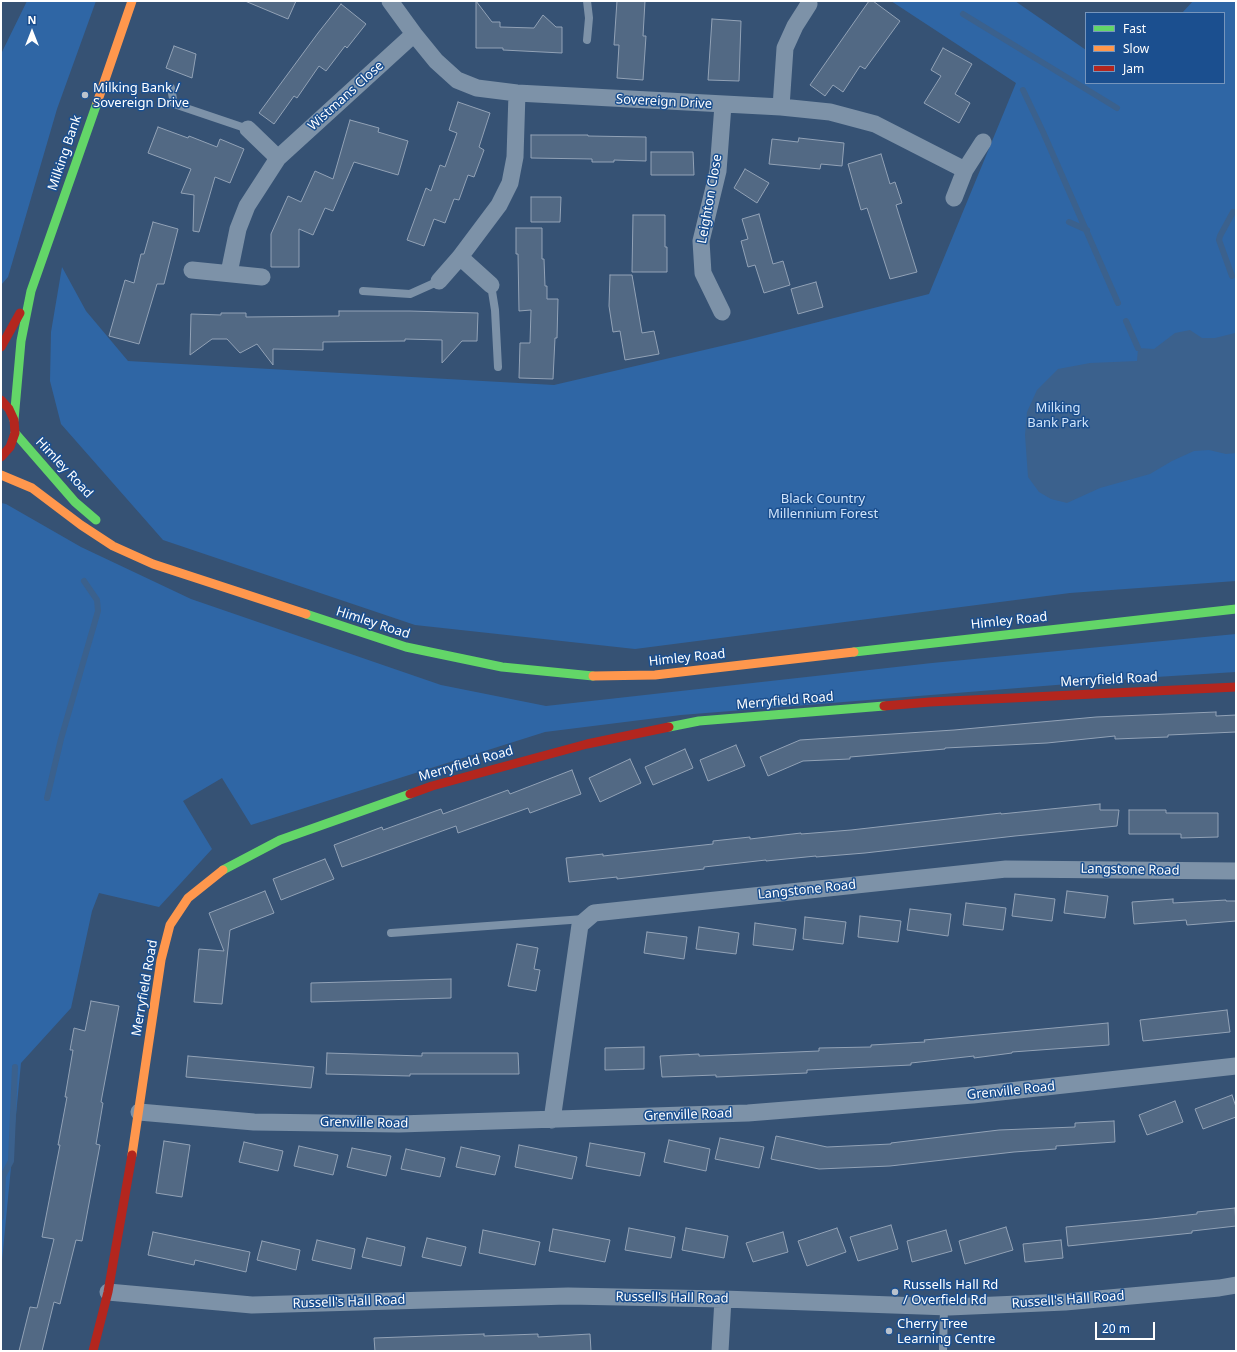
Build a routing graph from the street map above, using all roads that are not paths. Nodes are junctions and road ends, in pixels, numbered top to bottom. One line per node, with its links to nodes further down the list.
1 (132, 1): 22 (street, Milking Bank)
2 (390, 1): 5 (street, Sovereign Drive)
3 (587, 1): 6 (lane)
4 (809, 4): 10 (street)
5 (414, 34): 8 (street, Sovereign Drive); 13 (street, Wistmans Close)
6 (587, 40)
7 (171, 88): 11 (lane)
8 (517, 92): 9 (street, Sovereign Drive); 16 (street)
9 (723, 105): 10 (street, Sovereign Drive); 24 (street, Leighton Close)
10 (781, 107): 14 (street, Sovereign Drive)
11 (248, 129): 13 (street)
12 (983, 142): 14 (street)
13 (278, 158): 18 (street, Wistmans Close)
14 (965, 170): 15 (street)
15 (954, 198)
16 (460, 257): 20 (street); 21 (street)
17 (192, 270): 18 (street)
18 (229, 273): 19 (street)
19 (262, 277)
20 (439, 281): 23 (lane)
21 (491, 286): 26 (lane)
22 (31, 291): 25 (street, Milking Bank); 28 (street, Milking Bank)
23 (363, 291)
24 (722, 312)
25 (1, 347)
26 (498, 367)
27 (1, 400): 28 (street)
28 (14, 420): 29 (street, Milking Bank)
29 (15, 433): 30 (street); 32 (street, Himley Road)
30 (1, 456)
31 (1, 475): 34 (street, Himley Road)
32 (105, 526)
33 (123, 541): 34 (street, Himley Road)
34 (153, 564): 35 (street, Himley Road)
35 (1236, 609)
36 (1236, 687): 41 (street, Merryfield Road)
37 (1236, 871): 38 (street, Langstone Road)
38 (587, 919): 39 (lane); 42 (street)
39 (391, 933)
40 (1236, 1066): 42 (street, Grenville Road)
41 (139, 1112): 42 (street, Grenville Road); 44 (street, Merryfield Road)
42 (552, 1120)
43 (1236, 1285): 46 (street, Russell's Hall Road)
44 (108, 1292): 45 (street, Russell's Hall Road); 47 (street, Merryfield Road)
45 (723, 1299): 46 (street, Russell's Hall Road); 48 (street)
46 (944, 1307): 49 (lane)
47 (93, 1351)
48 (720, 1351)
49 (943, 1351)

